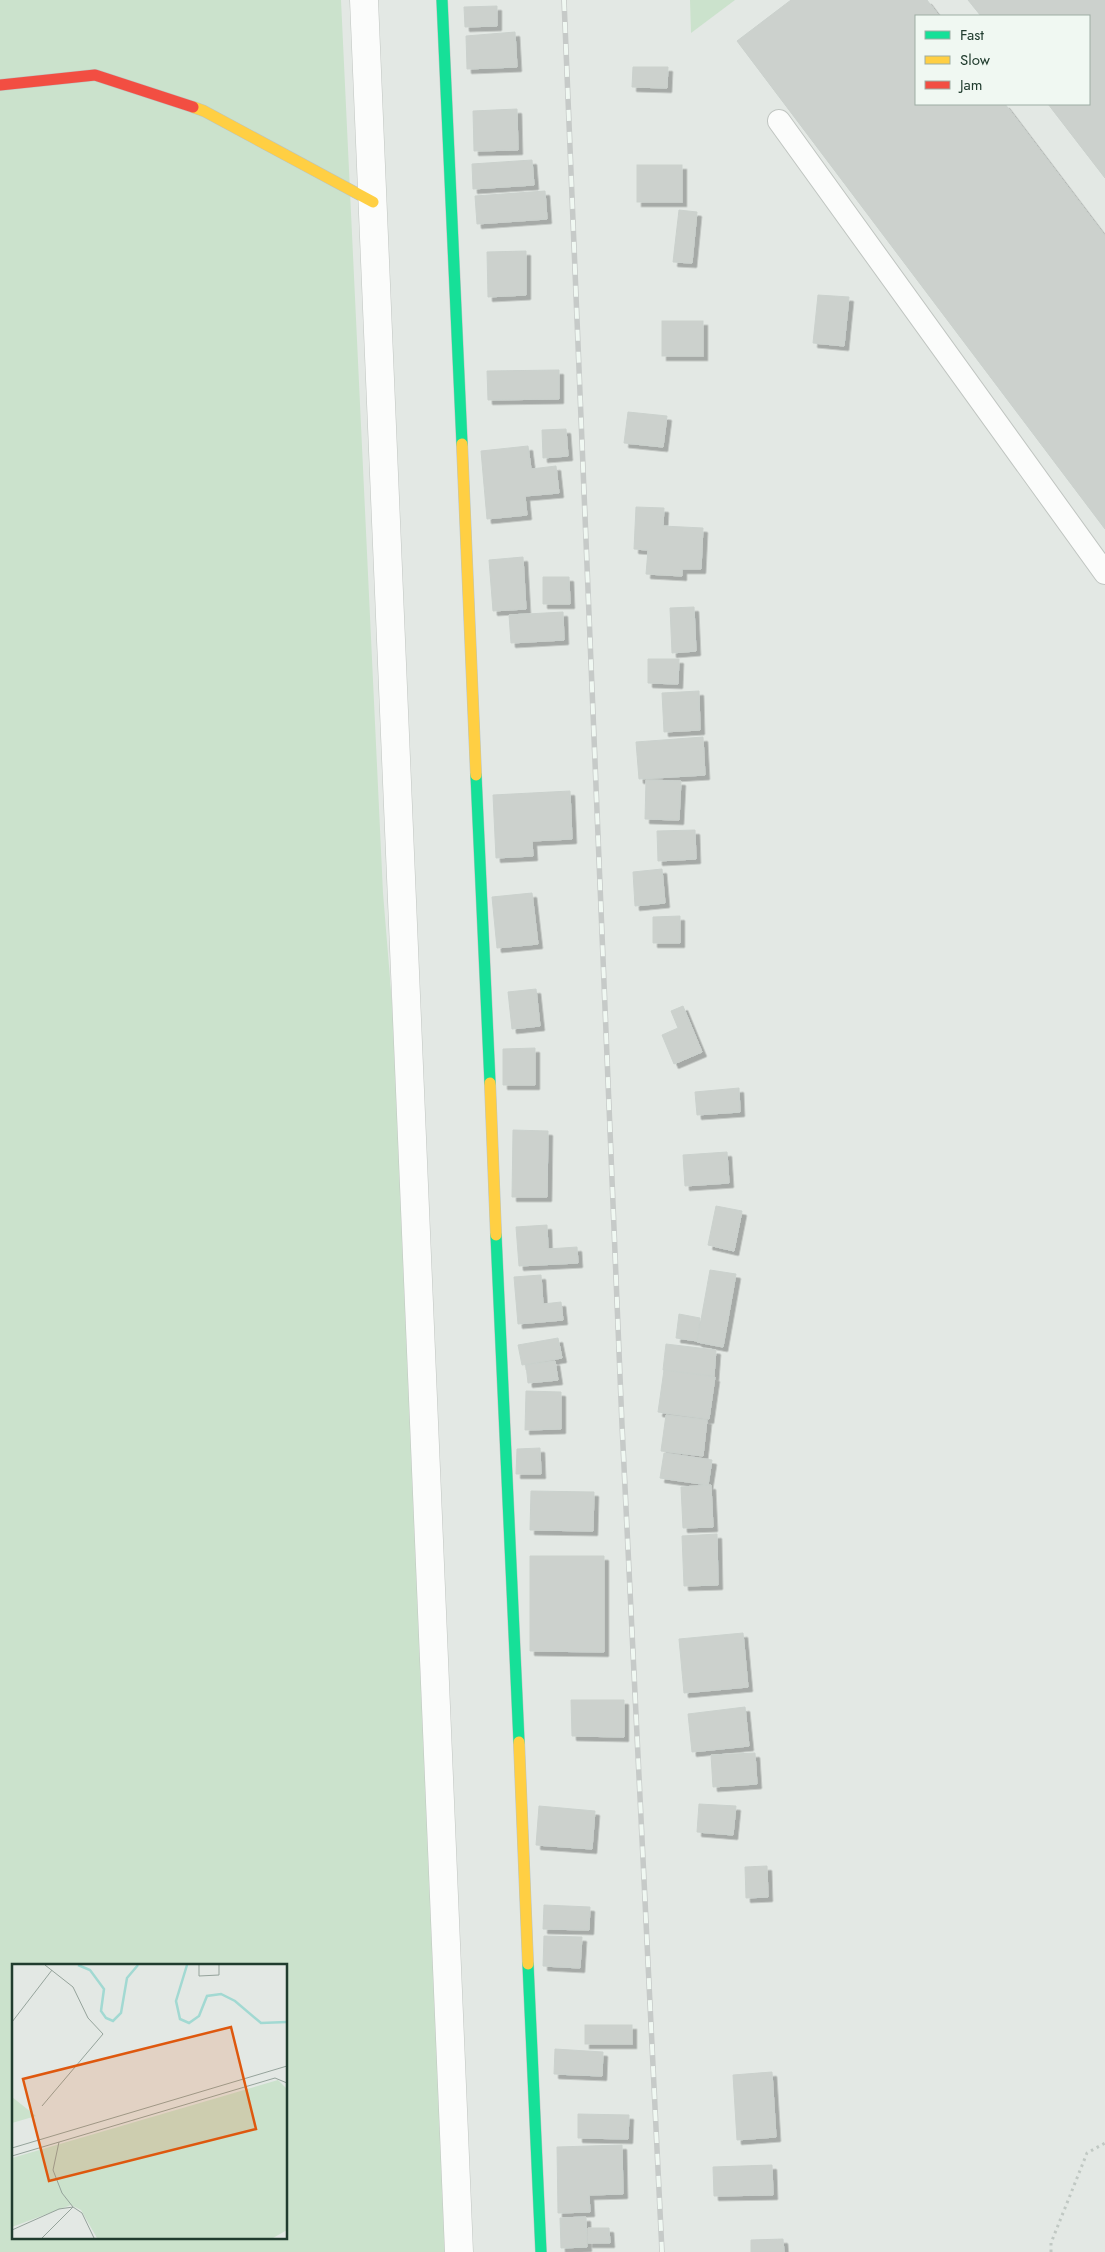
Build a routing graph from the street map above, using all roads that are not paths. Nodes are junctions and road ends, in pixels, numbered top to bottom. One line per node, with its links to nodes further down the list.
1 (364, 0): 5 (street)
2 (442, 0): 8 (street)
3 (0, 85): 5 (street)
4 (779, 121): 6 (lane)
5 (373, 202): 7 (street)
6 (1105, 573)
7 (459, 2252)
8 (541, 2252)

